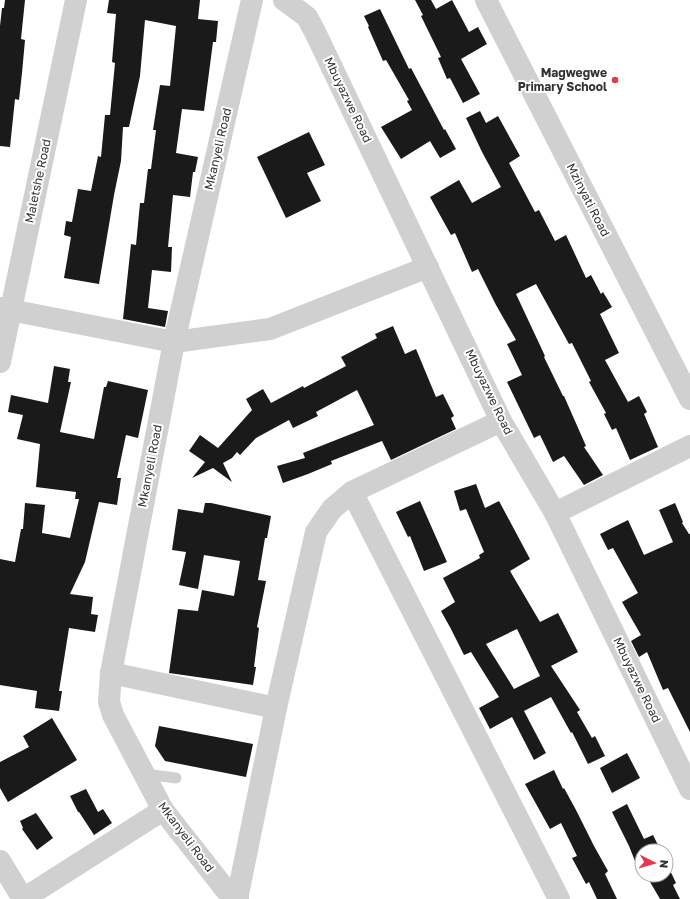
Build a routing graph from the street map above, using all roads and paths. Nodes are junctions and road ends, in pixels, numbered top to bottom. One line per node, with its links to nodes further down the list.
1 (76, 0): 6 (street, Maletshe Road)
2 (252, 0): 7 (street, Mkanyeli Road)
3 (284, 0): 5 (street, Mbuyazwe Road)
4 (486, 0): 9 (street, Mzinyati Road)
5 (428, 266): 7 (street); 10 (street, Mbuyazwe Road)
6 (5, 309): 7 (street); 8 (street, Maletshe Road)
7 (174, 342): 14 (street, Mkanyeli Road)
8 (0, 362)
9 (690, 399)
10 (501, 420): 12 (street); 13 (street, Mbuyazwe Road)
11 (690, 446): 13 (street)
12 (352, 492): 15 (street); 23 (street)
13 (555, 513): 18 (street, Mbuyazwe Road)
14 (111, 673): 15 (street); 16 (street, Mkanyeli Road)
15 (276, 708): 22 (street)
16 (144, 774): 17 (lane); 19 (street, Mkanyeli Road)
17 (176, 778)
18 (690, 789)
19 (163, 810): 21 (street); 22 (street, Mkanyeli Road)
20 (0, 862): 21 (street)
21 (23, 899)
22 (237, 899)
23 (559, 899)

